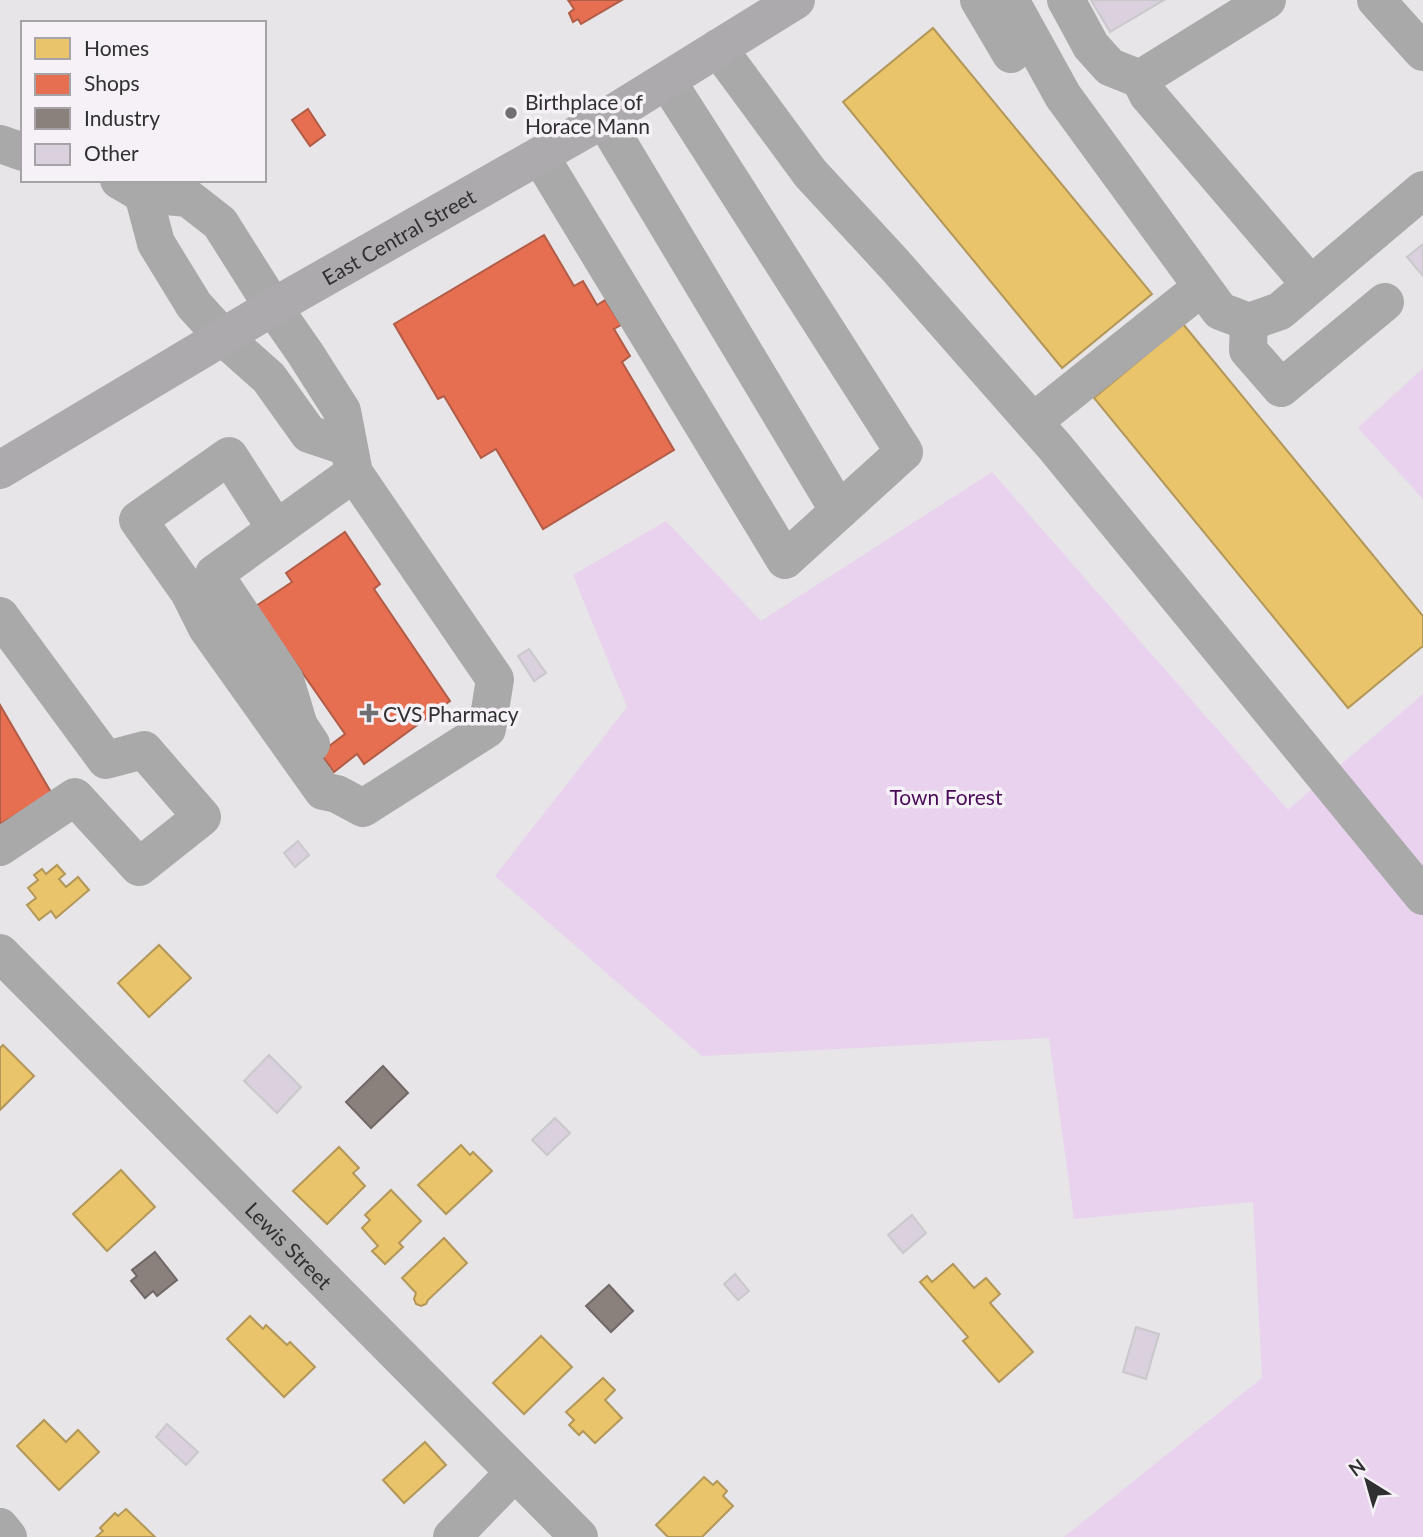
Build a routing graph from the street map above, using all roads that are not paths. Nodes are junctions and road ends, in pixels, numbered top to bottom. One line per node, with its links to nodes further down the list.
1 (796, 0): 8 (main road, East Central Street)
2 (979, 0): 12 (street)
3 (1010, 0): 12 (street)
4 (1031, 0): 12 (street)
5 (1066, 0): 10 (street)
6 (1267, 0): 10 (street)
7 (1376, 0): 9 (street)
8 (718, 48): 11 (main road, East Central Street); 25 (street)
9 (1423, 52)
10 (1140, 79): 19 (street)
11 (667, 81): 13 (main road, East Central Street); 28 (street)
12 (1063, 96): 20 (street)
13 (604, 119): 16 (main road, East Central Street); 28 (street)
14 (0, 144): 15 (street)
15 (21, 151)
16 (540, 156): 22 (main road, East Central Street); 28 (street)
17 (131, 187): 22 (street); 24 (street)
18 (1423, 190): 19 (street)
19 (1310, 284): 23 (street)
20 (1202, 287): 23 (street); 25 (street)
21 (1385, 302): 23 (street)
22 (273, 307): 24 (main road, East Central Street); 26 (street)
23 (1248, 322)
24 (223, 337): 26 (street); 27 (main road, East Central Street)
25 (1033, 422): 35 (street)
26 (351, 460): 29 (street); 30 (street)
27 (0, 470)
28 (839, 511)
29 (276, 529): 30 (street); 30 (street)
30 (201, 583)
31 (0, 616): 32 (street)
32 (106, 760): 33 (street); 33 (street)
33 (75, 797): 34 (street)
34 (0, 847)
35 (1423, 896)
36 (0, 953): 37 (street, Lewis Street)
37 (514, 1472): 40 (street); 41 (street, Lewis Street)
38 (0, 1527): 39 (street)
39 (8, 1537)
40 (452, 1537)
41 (579, 1537)

